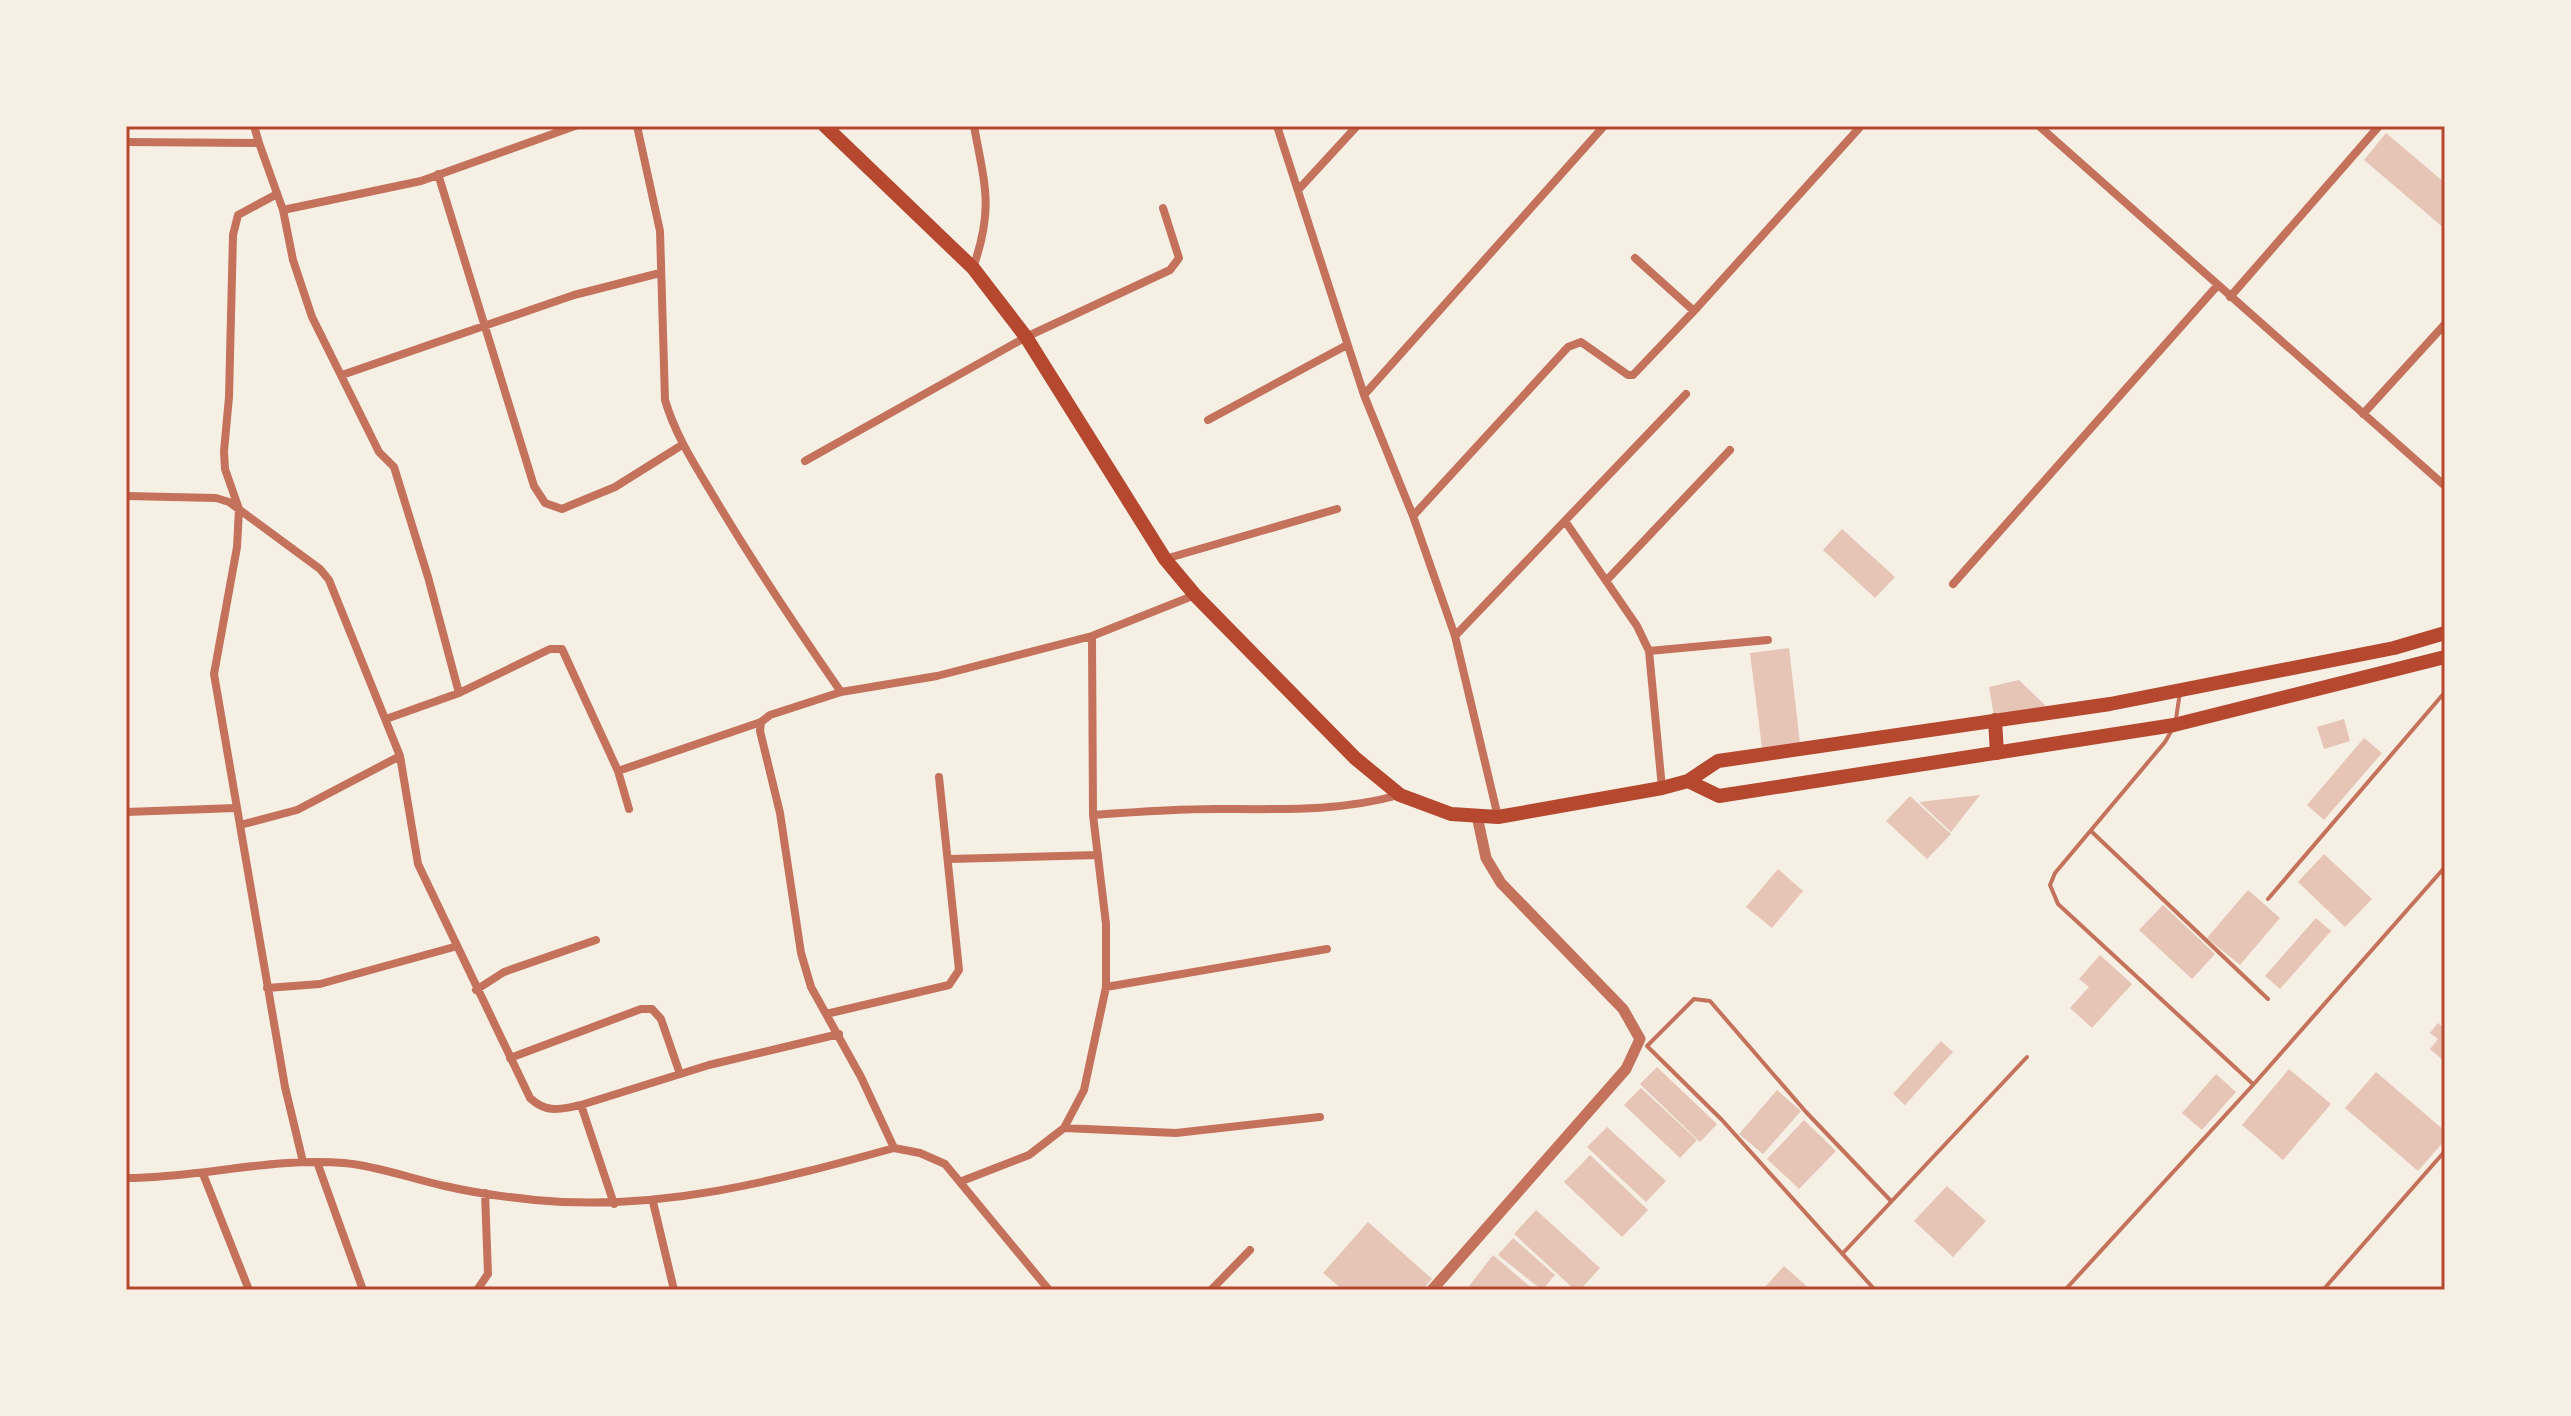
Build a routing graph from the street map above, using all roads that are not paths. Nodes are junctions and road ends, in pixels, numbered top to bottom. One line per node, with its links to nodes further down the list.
1 (254, 126): 13 (street)
2 (575, 126): 14 (street)
3 (637, 126): 21 (street)
4 (825, 126): 20 (main road)
5 (974, 126): 20 (street)
6 (1277, 126): 15 (street)
7 (1357, 126): 15 (street)
8 (1604, 126): 31 (street)
9 (1861, 126): 24 (street)
10 (2039, 126): 22 (street)
11 (2379, 126): 23 (street)
12 (126, 142): 13 (street)
13 (259, 143): 16 (street)
14 (438, 174): 18 (street); 25 (street)
15 (1299, 189): 28 (street)
16 (277, 194): 18 (street); 39 (street)
17 (1163, 208): 27 (street)
18 (283, 210): 29 (street)
19 (1635, 258): 24 (street)
20 (973, 268): 27 (main road)
21 (660, 273): 25 (street); 34 (street)
22 (2217, 286): 23 (street); 45 (street)
23 (2230, 297): 32 (street)
24 (1694, 311): 41 (street)
25 (486, 324): 29 (street); 34 (street)
26 (2445, 324): 32 (street)
27 (1026, 337): 36 (street); 43 (main road)
28 (1347, 345): 31 (street); 33 (street)
29 (342, 375): 56 (street)
30 (1686, 394): 42 (street)
31 (1364, 395): 41 (street)
32 (2363, 414): 37 (street)
33 (1208, 420)
34 (682, 445): 54 (street)
35 (1730, 450): 44 (street)
36 (805, 461)
37 (2445, 486)
38 (126, 496): 39 (street)
39 (239, 509): 57 (street); 68 (street)
40 (1337, 509): 43 (street)
41 (1413, 516): 49 (street)
42 (1565, 521): 44 (street); 49 (street)
43 (1165, 559): 46 (main road)
44 (1606, 581): 51 (street)
45 (1953, 584)
46 (1195, 595): 48 (street); 67 (main road)
47 (2445, 633): 53 (main road)
48 (1092, 636): 54 (street); 71 (street)
49 (1455, 636): 73 (street)
50 (1768, 640): 51 (street)
51 (1649, 651): 66 (street)
52 (2445, 657): 60 (main road)
53 (2180, 690): 58 (main road); 60 (lane)
54 (841, 692): 59 (street)
55 (2445, 692): 79 (lane)
56 (459, 693): 57 (street); 63 (street)
57 (386, 719): 62 (street)
58 (1995, 720): 61 (main road); 65 (main road)
59 (761, 722): 63 (street); 87 (street)
60 (2174, 725): 61 (main road); 75 (lane)
61 (1997, 753): 65 (main road)
62 (400, 756): 74 (street); 81 (street)
63 (618, 771): 69 (street)
64 (939, 777): 77 (street)
65 (1688, 781): 66 (main road)
66 (1662, 788): 73 (main road)
67 (1400, 795): 71 (street); 72 (main road)
68 (236, 808): 70 (street); 74 (street)
69 (629, 809)
70 (126, 812)
71 (1093, 815): 76 (street)
72 (1477, 816): 73 (main road); 89 (street)
73 (1498, 817)
74 (240, 825): 84 (street)
75 (2092, 832): 86 (lane); 93 (lane)
76 (1098, 855): 77 (street); 83 (street)
77 (948, 859): 87 (street)
78 (2445, 867): 93 (lane)
79 (2268, 899)
80 (596, 940): 85 (street)
81 (454, 947): 84 (street); 85 (street)
82 (1327, 949): 83 (street)
83 (1106, 987): 96 (street)
84 (267, 988): 99 (street)
85 (476, 990): 91 (street)
86 (2268, 999)
87 (826, 1014): 88 (street)
88 (839, 1034): 92 (street); 97 (street)
89 (1644, 1043): 105 (lane); 109 (lane); 116 (street)
90 (2027, 1057): 105 (lane)
91 (510, 1058): 92 (street); 94 (street)
92 (680, 1074): 94 (street)
93 (2253, 1085): 118 (lane)
94 (581, 1105): 107 (street)
95 (1320, 1117): 96 (street)
96 (1064, 1128): 103 (street)
97 (894, 1148): 103 (street); 106 (street)
98 (2445, 1151): 119 (lane)
99 (303, 1162): 100 (street); 101 (street)
100 (317, 1162): 104 (street); 111 (street)
101 (203, 1174): 102 (street); 110 (street)
102 (126, 1178)
103 (962, 1181): 114 (street)
104 (485, 1193): 107 (street); 112 (street)
105 (1891, 1201): 109 (lane)
106 (653, 1202): 107 (street); 113 (street)
107 (614, 1204)
108 (1250, 1250): 115 (street)
109 (1844, 1252): 117 (lane)
110 (249, 1290)
111 (363, 1290)
112 (477, 1290)
113 (674, 1290)
114 (1049, 1290)
115 (1211, 1290)
116 (1432, 1290)
117 (1875, 1290)
118 (2065, 1290)
119 (2323, 1290)

